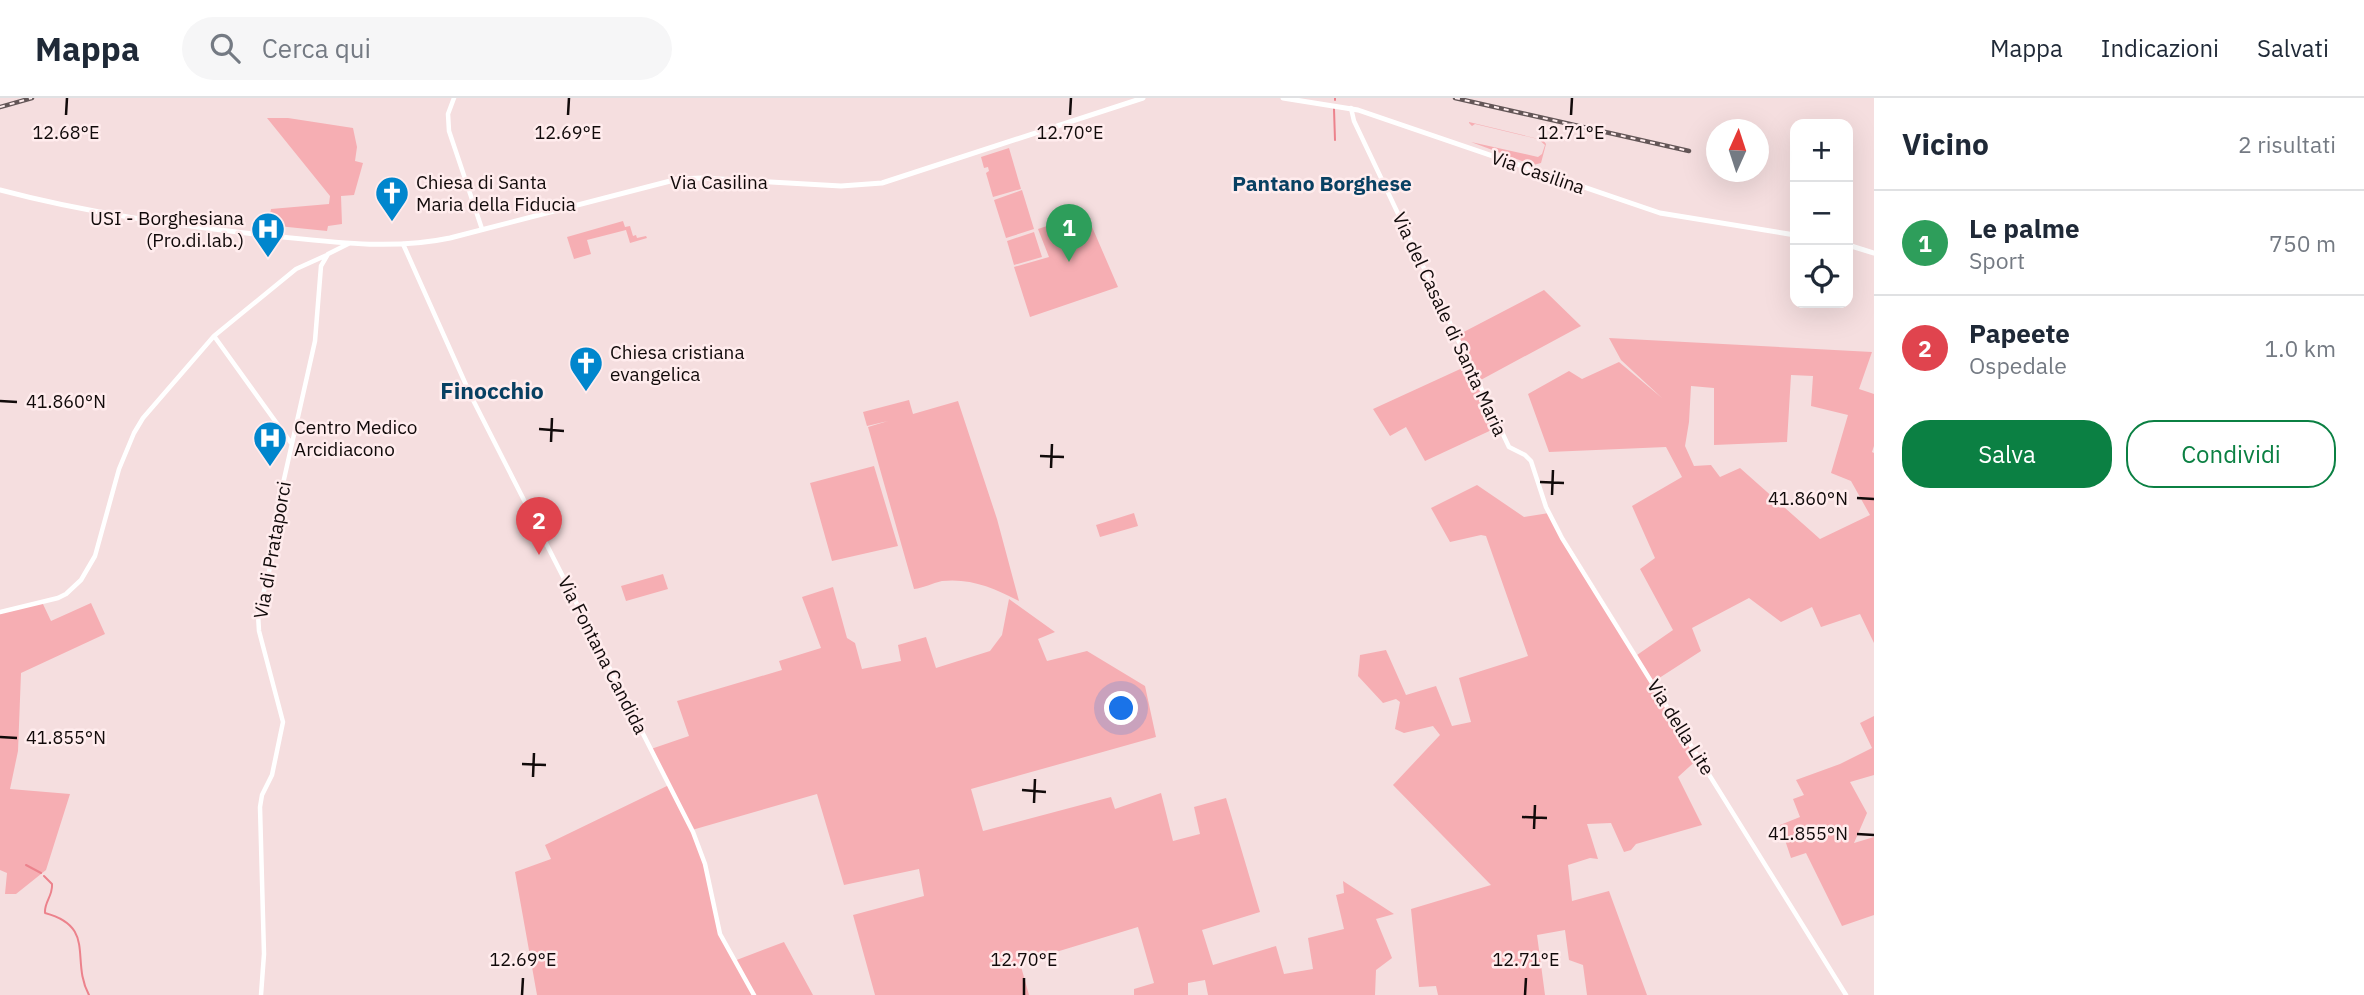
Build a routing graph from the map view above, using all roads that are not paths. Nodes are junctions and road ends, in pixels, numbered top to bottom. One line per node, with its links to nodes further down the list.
1 (454, 98): 6 (street)
2 (1143, 98): 6 (main road, Via Casilina)
3 (1283, 98): 4 (main road, Via Casilina)
4 (1351, 108): 7 (main road, Via Casilina); 15 (street, Via del Casale di Santa Maria)
5 (0, 190): 8 (main road, Via Casilina)
6 (482, 229): 9 (main road, Via Casilina)
7 (1790, 233)
8 (351, 243): 9 (main road, Via Casilina); 12 (street)
9 (403, 243): 18 (street, Via Fontana Candida)
10 (1853, 247): 11 (main road)
11 (1874, 253)
12 (328, 254): 13 (street); 14 (street, Via di Prataporci)
13 (214, 336): 14 (street); 16 (street)
14 (291, 443): 17 (street, Via di Prataporci)
15 (1525, 455): 19 (street, Via della Lite)
16 (0, 612)
17 (261, 995)
18 (754, 995)
19 (1846, 995)

